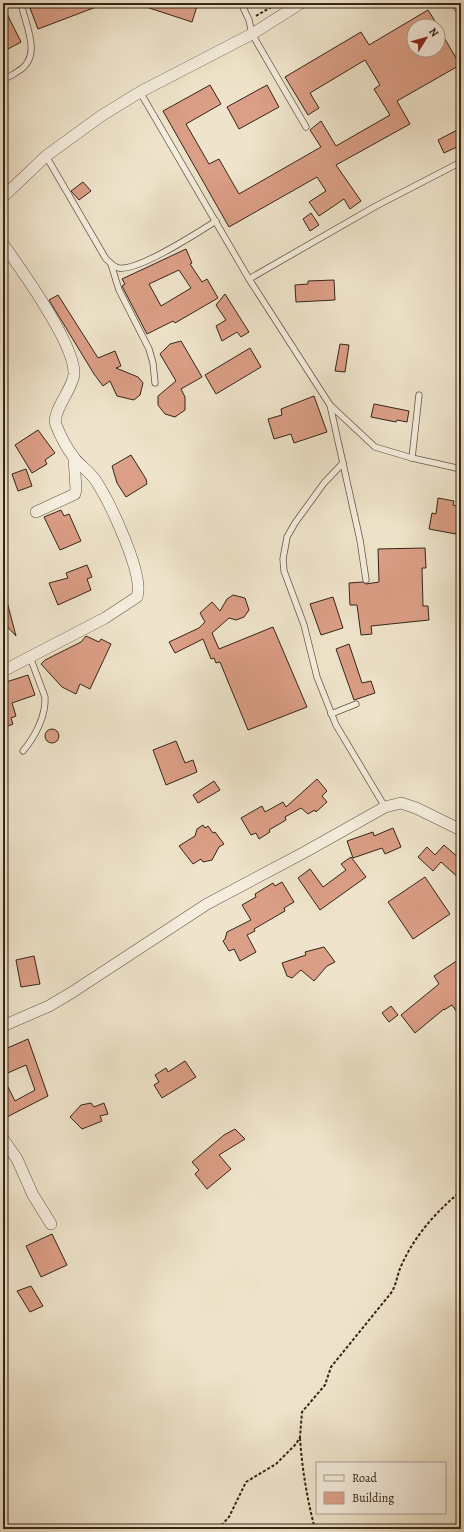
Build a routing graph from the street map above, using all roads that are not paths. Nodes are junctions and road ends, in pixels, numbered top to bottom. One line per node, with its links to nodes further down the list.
1 (21, 3): 7 (lane)
2 (240, 3): 6 (lane)
3 (301, 3): 6 (street)
4 (454, 3): 5 (lane)
5 (461, 14)
6 (252, 34): 8 (street); 9 (lane)
7 (3, 78)
8 (140, 92): 10 (street); 13 (lane)
9 (306, 127)
10 (46, 156): 12 (street); 15 (lane)
11 (461, 162): 16 (lane)
12 (3, 197)
13 (216, 222): 15 (lane); 16 (lane)
14 (3, 244): 20 (street)
15 (111, 264): 17 (lane)
16 (249, 279): 19 (lane)
17 (155, 384)
18 (419, 395): 21 (lane)
19 (330, 405): 21 (lane); 22 (lane)
20 (74, 458): 24 (street); 26 (street)
21 (412, 458): 23 (lane)
22 (343, 463): 25 (lane); 29 (lane)
23 (461, 469)
24 (36, 512)
25 (366, 580)
26 (30, 657): 27 (street); 30 (lane)
27 (3, 671)
28 (356, 704): 29 (lane)
29 (331, 714): 31 (lane)
30 (23, 751)
31 (385, 807): 32 (street); 33 (street)
32 (461, 830)
33 (3, 1026)
34 (3, 1139): 35 (street)
35 (51, 1224)

